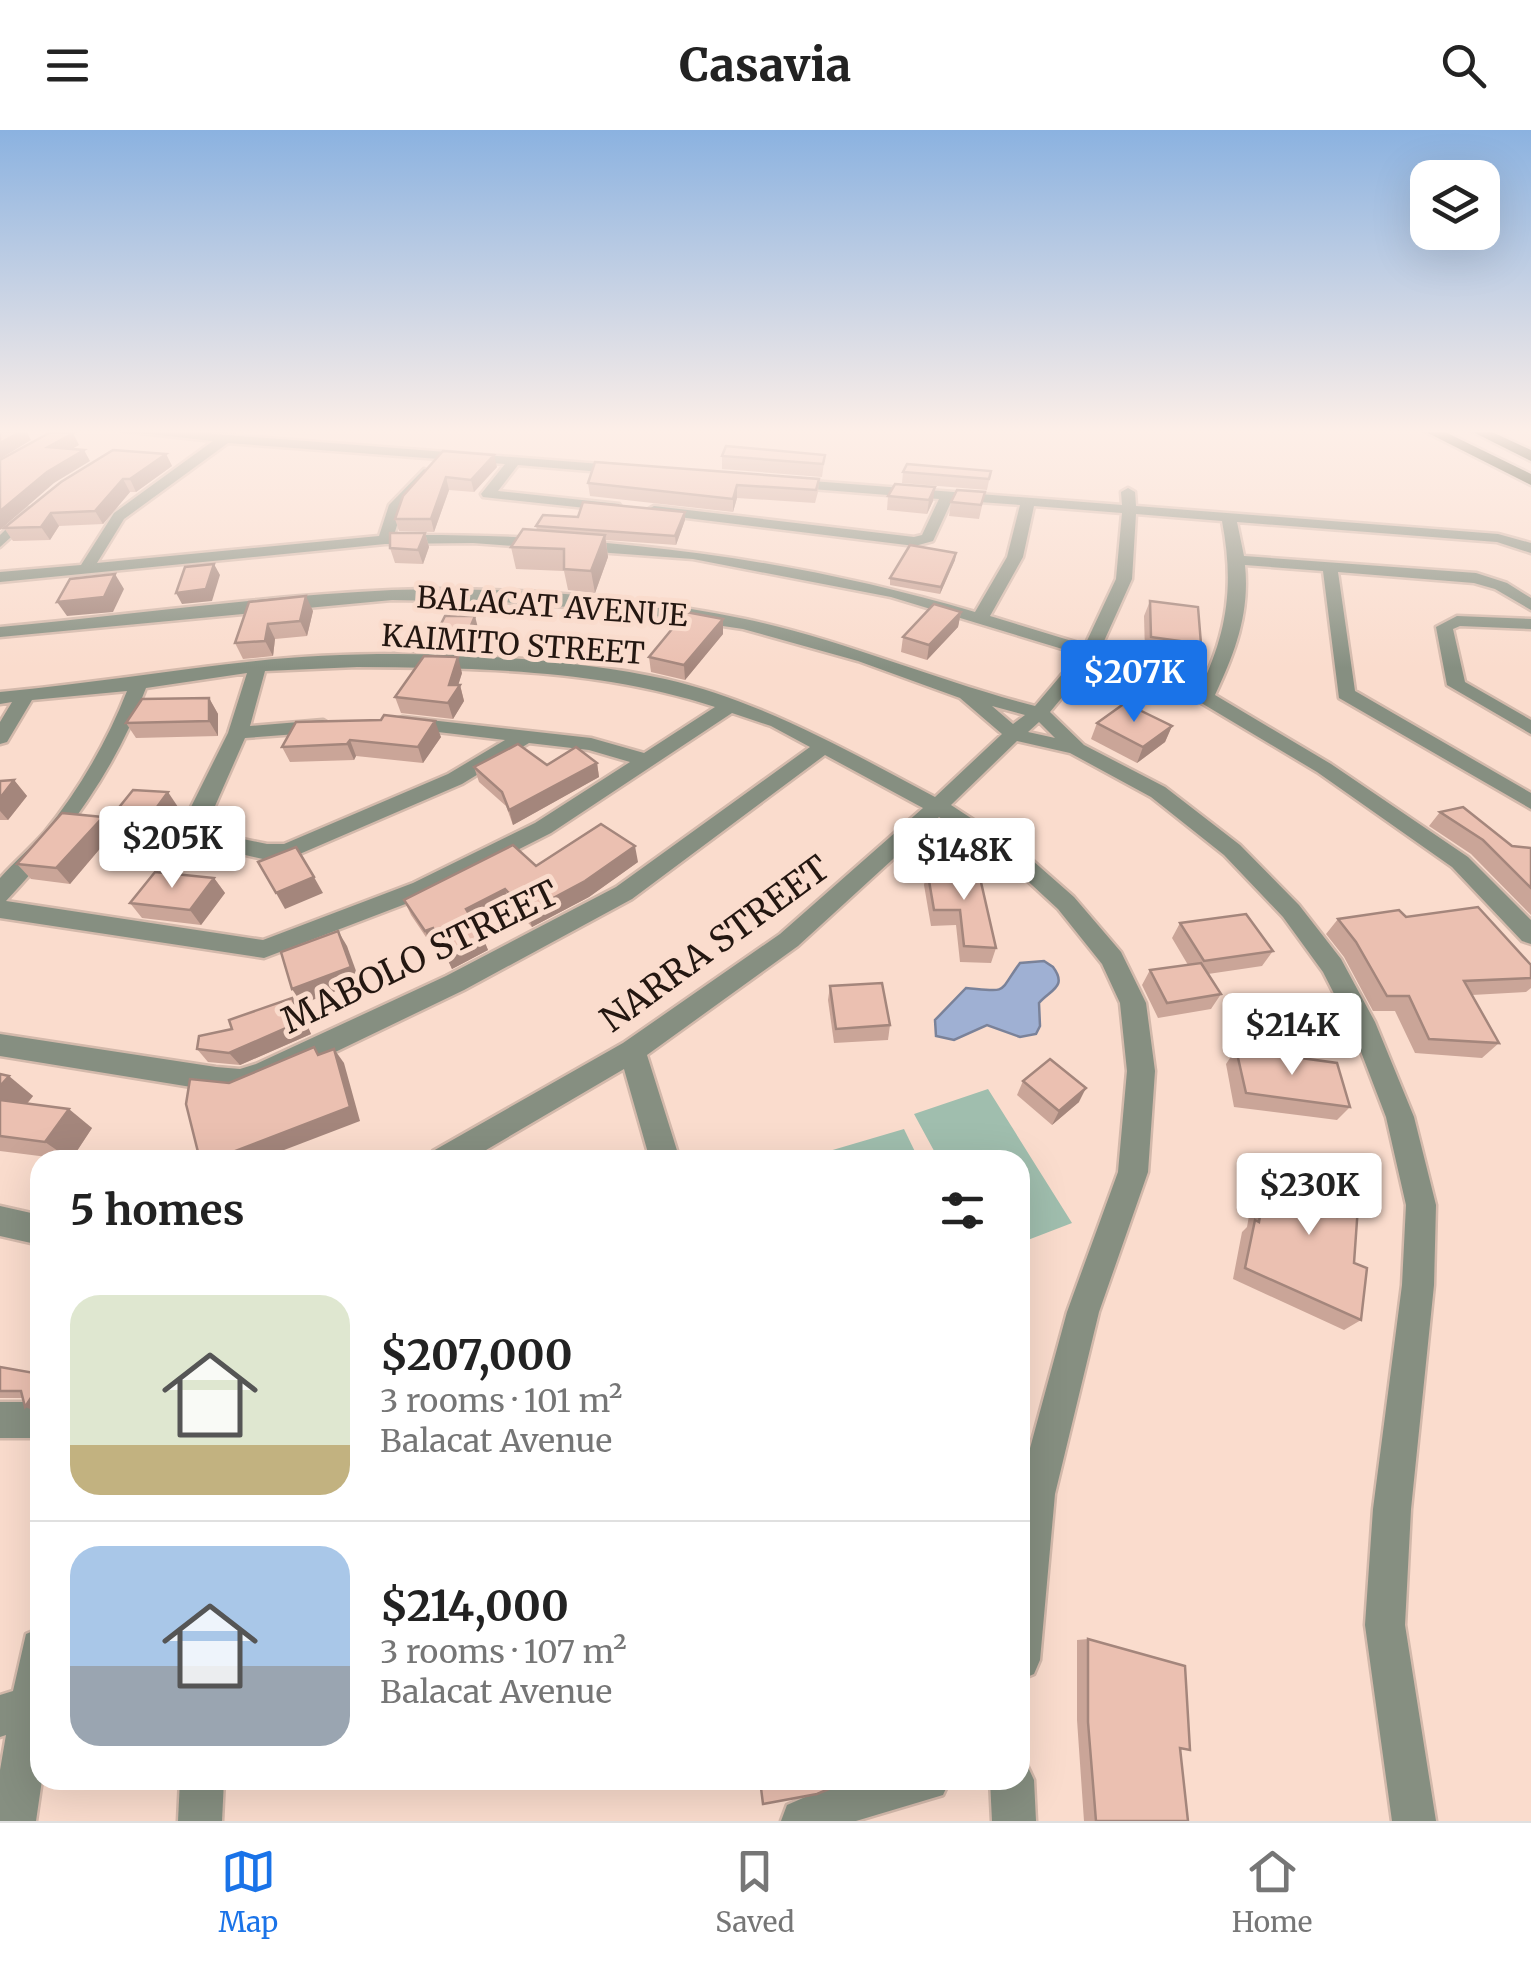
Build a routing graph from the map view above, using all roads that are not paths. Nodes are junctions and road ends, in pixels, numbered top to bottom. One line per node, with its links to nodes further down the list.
1 (36, 510): 11 (street)
2 (127, 510): 14 (street)
3 (394, 510): 10 (street)
4 (650, 510): 5 (street)
5 (940, 510)
6 (1026, 510): 18 (street)
7 (1128, 510): 21 (street, NARRA STREET)
8 (1175, 510): 9 (street)
9 (1228, 519): 12 (street); 13 (street)
10 (384, 540): 14 (street); 18 (street)
11 (0, 543)
12 (1524, 545)
13 (1238, 560): 15 (street); 26 (street)
14 (87, 567): 16 (street)
15 (1330, 567): 17 (street); 40 (street)
16 (0, 578)
17 (1531, 605)
18 (981, 617): 21 (street)
19 (1531, 624): 32 (street)
20 (2, 633): 24 (street, BALACAT AVENUE)
21 (1090, 652): 26 (street); 29 (street, NARRA STREET)
22 (258, 666): 23 (street, KAIMITO STREET); 28 (street, KAIMITO STREET); 33 (street)
23 (138, 684): 25 (street, KAIMITO STREET); 42 (street)
24 (968, 694): 29 (street, BALACAT AVENUE); 34 (street, BALACAT AVENUE)
25 (26, 696): 27 (street, KAIMITO STREET); 36 (street)
26 (1205, 696): 44 (street)
27 (0, 698)
28 (730, 706): 37 (street, KAIMITO STREET); 39 (street)
29 (1041, 713): 34 (street, NARRA STREET); 38 (street, BALACAT AVENUE)
30 (388, 721): 35 (street)
31 (350, 724): 33 (street)
32 (1531, 728)
33 (238, 733): 35 (street)
34 (1013, 734): 38 (street, BALACAT AVENUE); 41 (street, NARRA STREET)
35 (528, 735): 39 (street)
36 (0, 738)
37 (824, 746): 41 (street, KAIMITO STREET); 45 (street, MABOLO STREET)
38 (1077, 750): 63 (street, BALACAT AVENUE)
39 (646, 760): 43 (street)
40 (1531, 802)
41 (938, 807): 46 (street, NARRA STREET); 53 (street, KAIMITO STREET)
42 (0, 895)
43 (0, 908)
44 (1531, 935)
45 (0, 1045)
46 (632, 1051): 47 (street, NARRA STREET); 48 (street)
47 (460, 1150)
48 (662, 1150)
49 (0, 1221): 50 (street)
50 (30, 1228)
51 (0, 1420): 52 (street)
52 (30, 1420)
53 (1030, 1556)
54 (30, 1674): 55 (street)
55 (16, 1711): 59 (street)
56 (202, 1790): 60 (street)
57 (890, 1790): 61 (street)
58 (1012, 1790): 62 (street)
59 (14, 1821)
60 (200, 1821)
61 (803, 1821)
62 (1014, 1821)
63 (1414, 1821)

